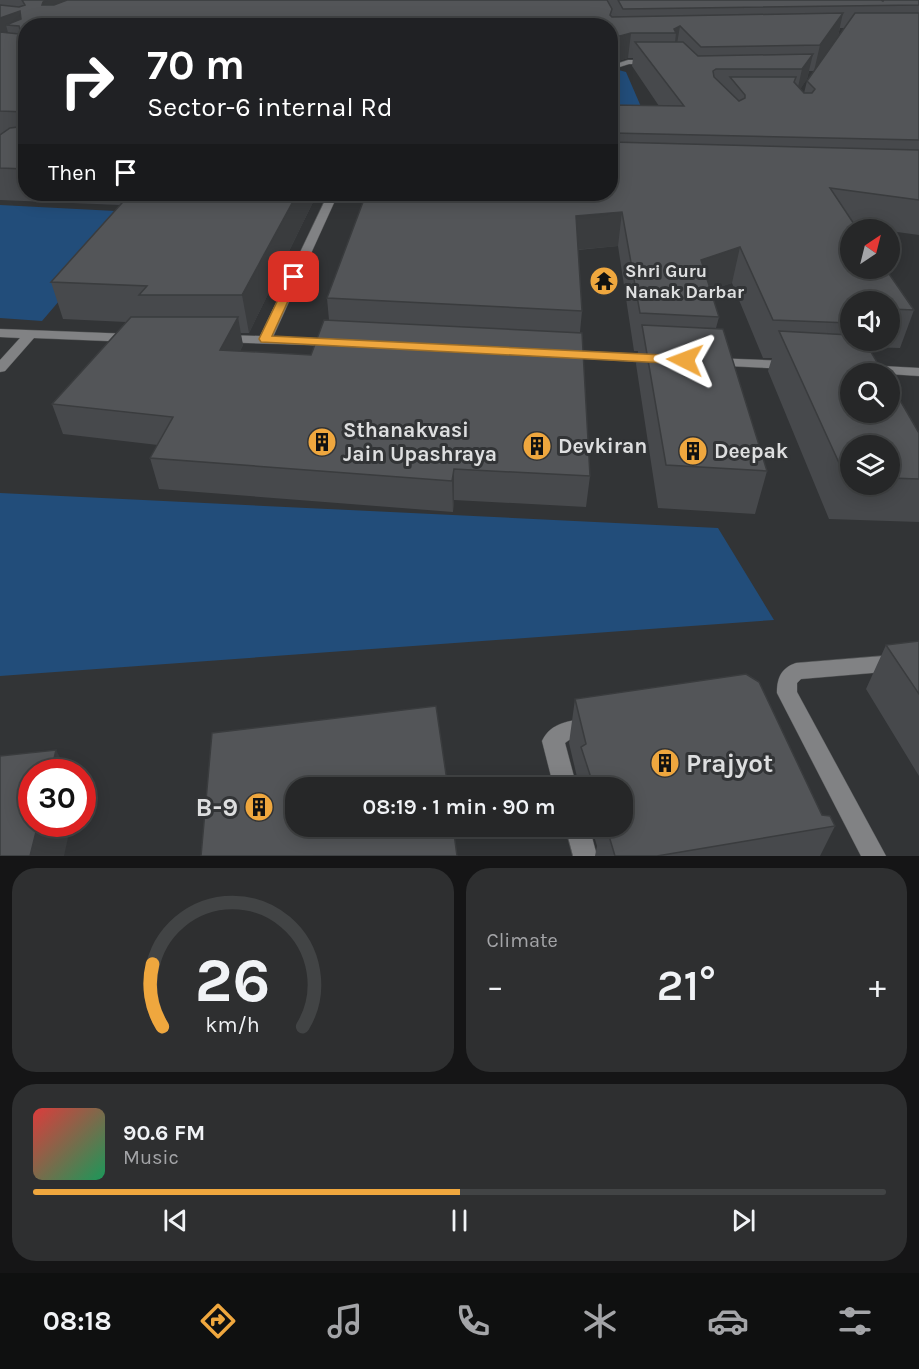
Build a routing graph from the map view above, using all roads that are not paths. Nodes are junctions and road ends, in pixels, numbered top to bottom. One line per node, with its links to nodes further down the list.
1 (622, 53): 2 (street)
2 (628, 62): 3 (street); 4 (street)
3 (660, 62)
4 (618, 66)
5 (330, 201): 10 (street)
6 (0, 333): 7 (street)
7 (30, 335): 8 (street); 16 (street)
8 (146, 339)
9 (206, 339): 10 (street)
10 (265, 339): 11 (street)
11 (348, 344)
12 (550, 353): 13 (street)
13 (669, 359)
14 (705, 361): 15 (street)
15 (800, 366)
16 (0, 368)
17 (900, 371): 18 (street)
18 (919, 372)
19 (919, 661): 24 (street)
20 (609, 725): 21 (street)
21 (563, 777)
22 (580, 837): 23 (street)
23 (585, 856)
24 (874, 856)

